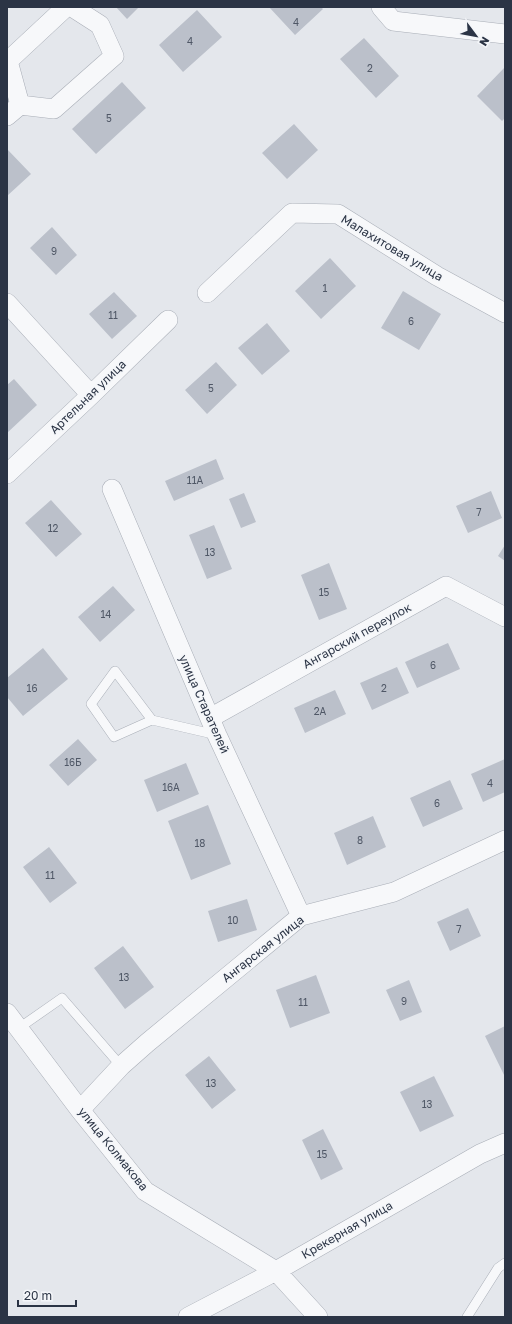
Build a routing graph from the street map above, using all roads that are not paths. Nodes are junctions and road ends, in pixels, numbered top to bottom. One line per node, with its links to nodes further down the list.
1 (66, 7): 5 (street)
2 (72, 7): 5 (street)
3 (381, 7): 4 (street)
4 (505, 34)
5 (13, 111)
6 (207, 293): 8 (street, Малахитовая улица)
7 (7, 303): 10 (street)
8 (505, 313)
9 (168, 320): 10 (street, Артельная улица)
10 (91, 395): 11 (street, Артельная улица)
11 (7, 474)
12 (112, 489): 14 (street, улица Старателей)
13 (505, 617): 14 (street, Ангарский переулок)
14 (210, 718): 16 (street, улица Старателей)
15 (152, 720): 15 (lane); 16 (lane)
16 (217, 735): 18 (street, улица Старателей)
17 (505, 840): 18 (street, Ангарская улица)
18 (301, 916): 21 (street, Ангарская улица)
19 (7, 1013): 20 (street, улица Колмакова)
20 (19, 1028): 21 (lane); 22 (street, улица Колмакова)
21 (121, 1066): 22 (street, Ангарская улица)
22 (80, 1110): 25 (street, улица Колмакова)
23 (505, 1143): 25 (street, Крекерная улица)
24 (505, 1263): 28 (lane)
25 (276, 1271): 26 (street, Крекерная улица); 27 (street, улица Колмакова)
26 (188, 1317)
27 (318, 1317)
28 (467, 1317)

